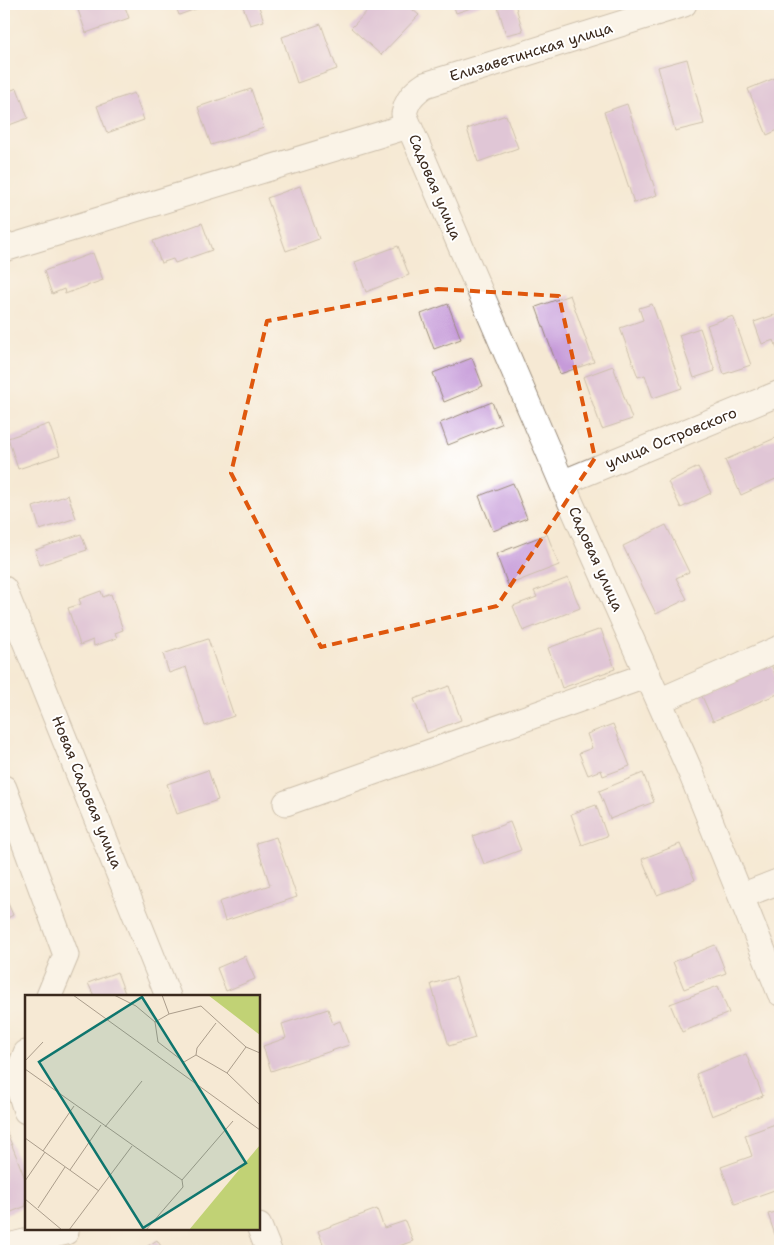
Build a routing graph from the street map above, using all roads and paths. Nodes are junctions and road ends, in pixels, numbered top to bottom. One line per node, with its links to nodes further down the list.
1 (684, 4): 2 (street, Елизаветинская улица)
2 (408, 126): 3 (street); 5 (street, Садовая улица)
3 (4, 249)
4 (780, 393): 5 (street, улица Островского)
5 (562, 483): 8 (street, Садовая улица)
6 (4, 589): 16 (street, Новая Садовая улица)
7 (780, 648): 9 (street)
8 (648, 675): 9 (street, Садовая улица); 11 (street)
9 (659, 700): 13 (street, Садовая улица)
10 (4, 788): 15 (street)
11 (286, 803)
12 (780, 881): 13 (street)
13 (741, 896): 14 (street, Садовая улица)
14 (780, 994)
15 (49, 995)
16 (168, 995)
17 (25, 1054): 18 (street)
18 (10, 1078): 19 (street)
19 (25, 1109)
20 (260, 1228): 23 (street)
21 (70, 1237): 22 (street)
22 (4, 1247)
23 (269, 1251)

